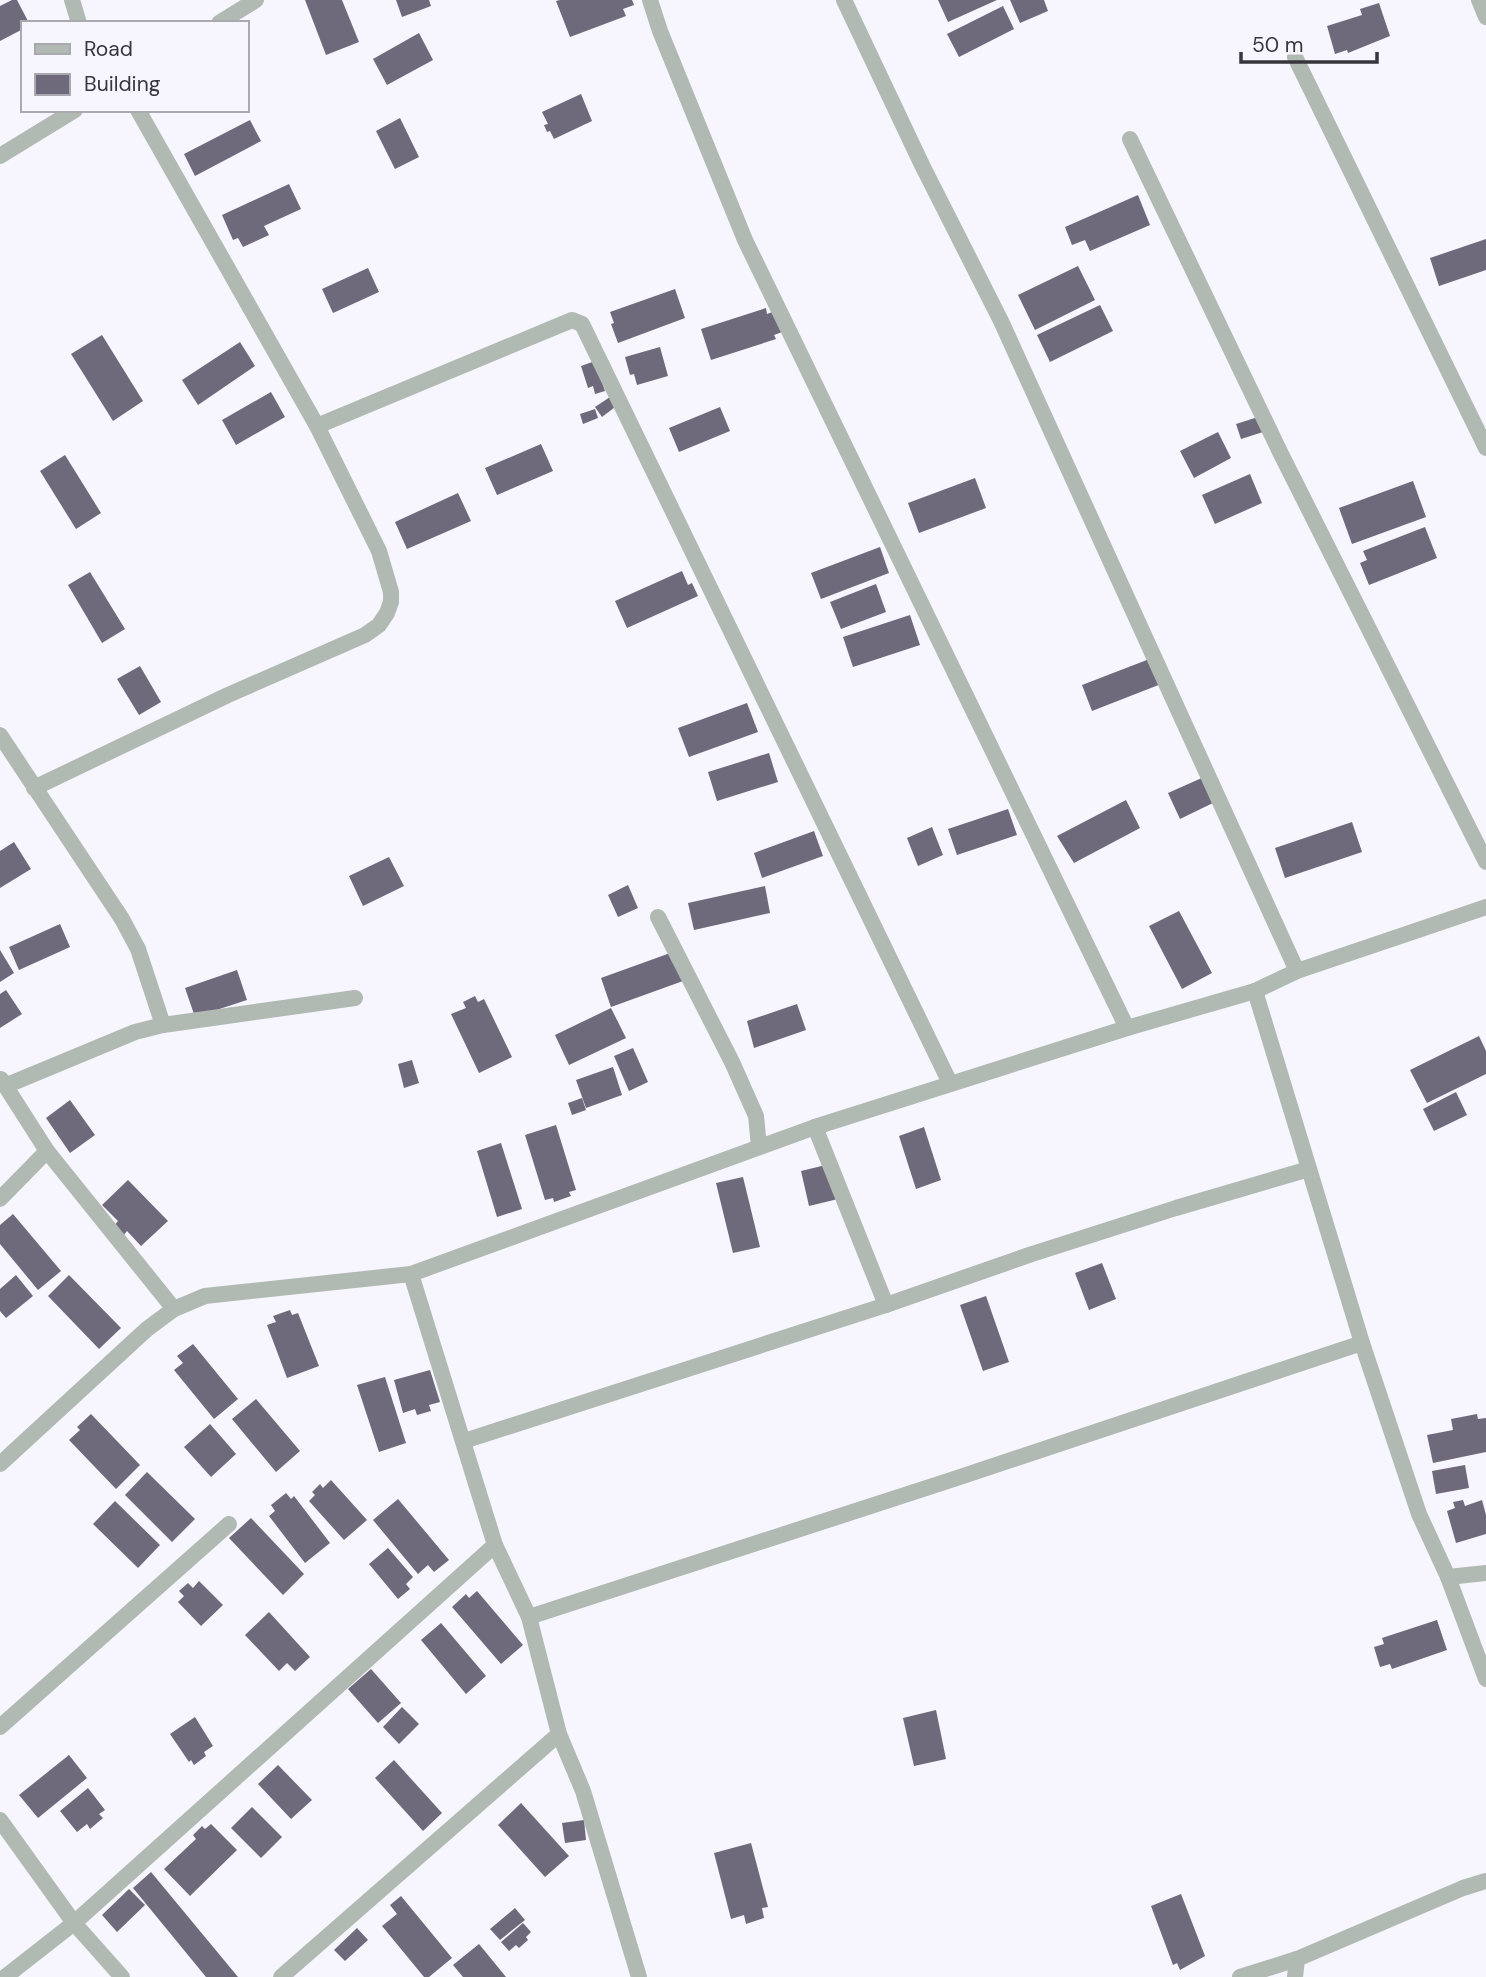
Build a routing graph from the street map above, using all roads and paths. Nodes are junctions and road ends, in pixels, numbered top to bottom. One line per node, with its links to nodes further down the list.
1 (72, 0): 7 (street)
2 (256, 0): 8 (street)
3 (650, 0): 25 (street)
4 (844, 0): 21 (street)
5 (1479, 0): 6 (street)
6 (1486, 17)
7 (78, 21)
8 (222, 21)
9 (1295, 57): 15 (street)
10 (72, 112): 13 (street)
11 (139, 112): 14 (street)
12 (1130, 139): 18 (street)
13 (0, 156)
14 (317, 426): 17 (street); 27 (street)
15 (1486, 448)
16 (0, 735): 17 (street)
17 (34, 788): 24 (street)
18 (1486, 862)
19 (1486, 907): 21 (street)
20 (658, 917): 29 (street)
21 (1297, 971): 22 (street)
22 (1255, 991): 25 (street); 31 (street)
23 (355, 998): 24 (street)
24 (163, 1025): 26 (street)
25 (1127, 1028): 27 (street)
26 (3, 1082): 30 (street)
27 (950, 1083): 28 (street)
28 (815, 1126): 29 (street); 34 (street)
29 (760, 1147): 33 (street)
30 (47, 1151): 32 (street); 35 (street)
31 (1309, 1169): 34 (street); 36 (street)
32 (0, 1199)
33 (411, 1274): 35 (street); 37 (street)
34 (886, 1305): 37 (street)
35 (174, 1310): 38 (street)
36 (1362, 1343): 42 (street); 43 (street)
37 (464, 1441): 40 (street)
38 (0, 1464)
39 (229, 1524): 45 (street)
40 (495, 1545): 43 (street); 49 (street)
41 (1486, 1573): 42 (street)
42 (1448, 1577): 44 (street)
43 (529, 1616): 46 (street)
44 (1486, 1679)
45 (0, 1727)
46 (559, 1734): 53 (street); 54 (street)
47 (0, 1820): 49 (street)
48 (1486, 1881): 50 (street)
49 (74, 1923): 51 (street); 52 (street)
50 (1297, 1959): 55 (street); 56 (street)
51 (5, 1977)
52 (122, 1977)
53 (281, 1977)
54 (639, 1977)
55 (1240, 1977)
56 (1295, 1977)

